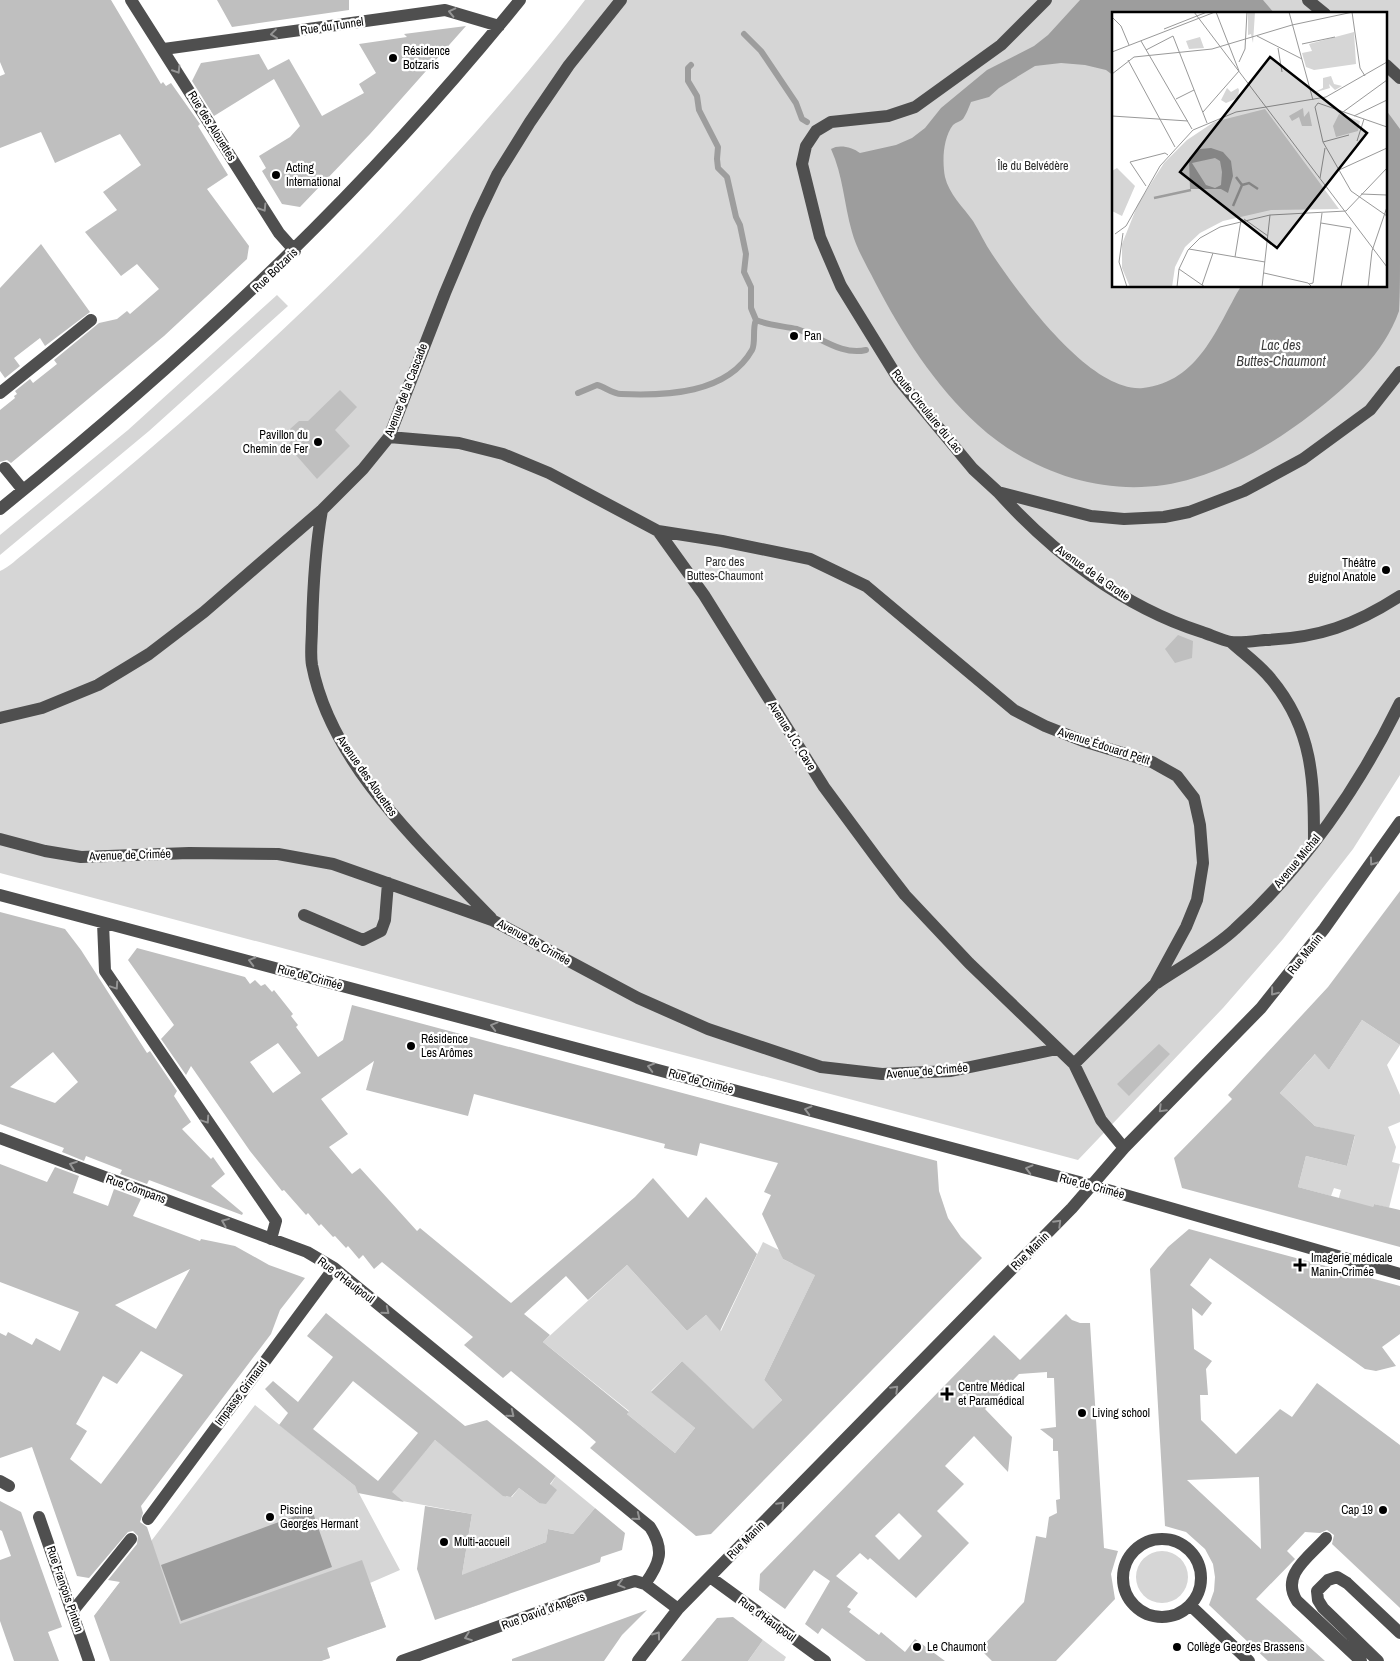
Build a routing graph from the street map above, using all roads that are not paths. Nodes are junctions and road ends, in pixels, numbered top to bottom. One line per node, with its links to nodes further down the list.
1 (131, 0): 8 (street, Rue des Alouettes)
2 (620, 0): 15 (street, Avenue de la Cascade)
3 (1046, 0): 18 (street, Route Circulaire du Lac)
4 (1308, 0): 6 (street)
5 (518, 1): 7 (street, Rue Botzaris)
6 (1323, 12)
7 (498, 26): 8 (street, Rue du Tunnel, one-way to 8); 11 (street, Rue Botzaris)
8 (164, 49): 11 (street, Rue des Alouettes, one-way to 11)
9 (1388, 67): 10 (street)
10 (1400, 78)
11 (295, 251): 17 (street, Rue Botzaris)
12 (91, 320): 14 (street)
13 (1400, 372): 18 (street, Route Circulaire du Lac)
14 (0, 393)
15 (390, 437): 20 (street, Avenue de la Cascade); 21 (street, Avenue J.C. Cave)
16 (5, 468): 17 (street)
17 (23, 490): 19 (street, Rue Botzaris)
18 (998, 492): 23 (street, Avenue de la Grotte)
19 (0, 509)
20 (322, 510): 25 (street, Avenue de la Cascade); 32 (street, Avenue des Alouettes)
21 (658, 531): 34 (street, Avenue Édouard Petit); 35 (street, Avenue J.C. Cave)
22 (1400, 596): 23 (street, Avenue de la Grotte)
23 (1231, 642): 28 (street, Avenue de la Grotte)
24 (1400, 703): 28 (street, Avenue Michal)
25 (0, 718)
26 (1400, 822): 38 (street, Rue Manin, one-way to 38)
27 (0, 839): 29 (street, Avenue de Crimée)
28 (1314, 842): 34 (street, Avenue Michal)
29 (388, 882): 31 (street); 32 (street, Avenue de Crimée)
30 (0, 895): 33 (street, Rue de Crimée)
31 (304, 915)
32 (492, 920): 35 (street, Avenue de Crimée)
33 (103, 922): 39 (street, Rue de Crimée, one-way to 33); 40 (street, one-way to 40)
34 (1155, 984): 36 (street, Avenue Édouard Petit)
35 (1057, 1049): 36 (street, Avenue J.C. Cave)
36 (1074, 1064): 38 (street, Avenue J.C. Cave)
37 (0, 1138): 40 (street, Rue Compans, one-way to 37)
38 (1124, 1148): 39 (street, Rue Manin)
39 (1094, 1186): 42 (street, Rue de Crimée); 47 (street, Rue Manin, one-way to 39)
40 (272, 1238): 41 (street, Rue d'Hautpoul)
41 (334, 1268): 44 (street, Impasse Grimaud); 48 (street, Rue d'Hautpoul, one-way to 48)
42 (1400, 1274)
43 (39, 1517): 51 (street, Rue François Pinton)
44 (148, 1518)
45 (1326, 1538): 58 (street)
46 (131, 1539): 51 (street)
47 (710, 1577): 50 (street, Rue Manin); 56 (street, Rue d'Hautpoul)
48 (645, 1584): 50 (street); 54 (street, Rue David d'Angers, one-way to 54)
49 (1191, 1606): 49 (street); 57 (street)
50 (678, 1609): 55 (street, Rue Manin, one-way to 50)
51 (72, 1612): 53 (street, Rue François Pinton)
52 (1400, 1633): 59 (street)
53 (89, 1661)
54 (402, 1661)
55 (638, 1661)
56 (825, 1661)
57 (1248, 1661)
58 (1361, 1661)
59 (1378, 1661)

